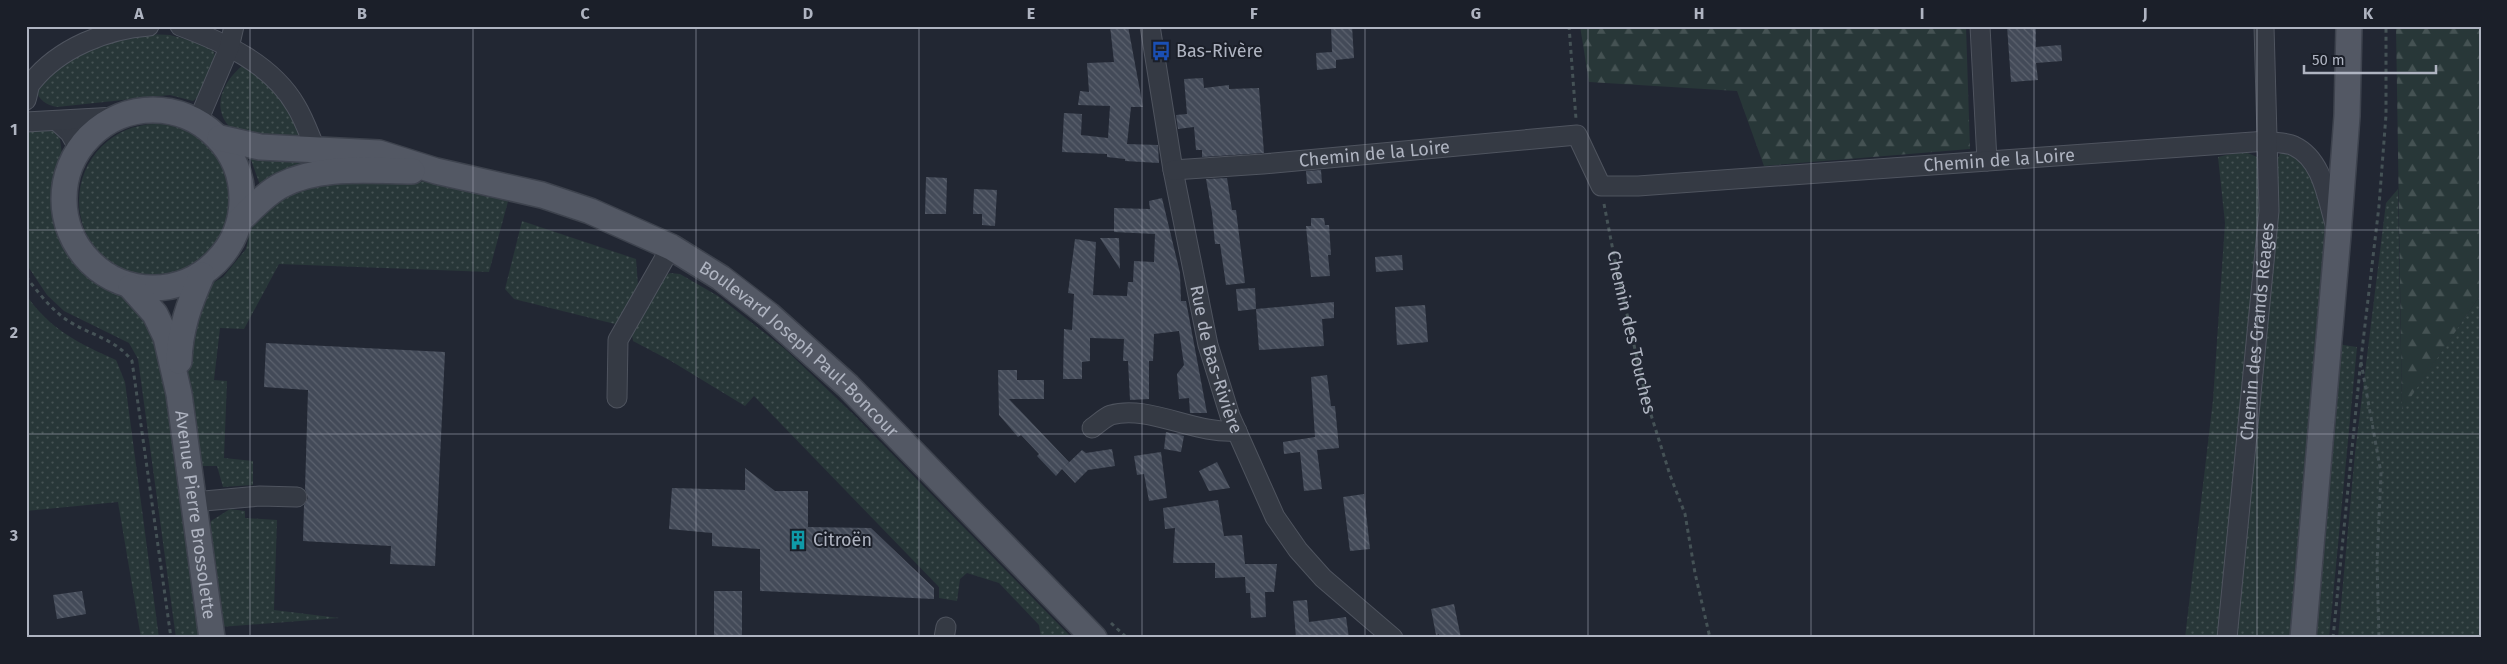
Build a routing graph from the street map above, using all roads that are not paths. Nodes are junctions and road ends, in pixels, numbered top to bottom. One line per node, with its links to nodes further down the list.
1 (149, 26): 9 (street)
2 (180, 26): 8 (street)
3 (234, 26): 8 (street)
4 (1150, 26): 19 (street, Rue de Bas-Rivière)
5 (1980, 26): 18 (street)
6 (2264, 26): 15 (street, Chemin des Grands Réages)
7 (2349, 26): 22 (main road)
8 (229, 48): 12 (street); 16 (street)
9 (26, 100)
10 (116, 117): 11 (street); 12 (main road); 17 (main road)
11 (57, 121): 13 (street); 17 (street)
12 (198, 121): 14 (main road)
13 (26, 122)
14 (220, 138): 16 (main road, Boulevard Joseph Paul-Boncour); 21 (main road)
15 (2267, 141): 18 (street, Chemin de la Loire); 22 (street, Chemin de la Loire); 35 (street, Chemin des Grands Réages)
16 (315, 148): 20 (main road, Boulevard Joseph Paul-Boncour)
17 (79, 149): 25 (main road)
18 (1987, 161): 19 (street, Chemin de la Loire)
19 (1173, 170): 29 (street, Rue de Bas-Rivière)
20 (436, 171): 21 (main road, Boulevard Joseph Paul-Boncour); 23 (main road, Boulevard Joseph Paul-Boncour)
21 (240, 220): 24 (main road)
22 (2338, 235): 36 (main road)
23 (671, 247): 27 (street); 33 (main road, Boulevard Joseph Paul-Boncour)
24 (202, 275): 25 (main road); 26 (main road, Avenue Pierre Brossolette)
25 (131, 287): 26 (main road, Avenue Pierre Brossolette)
26 (179, 394): 31 (main road, Avenue Pierre Brossolette)
27 (617, 398)
28 (1092, 428): 29 (street)
29 (1237, 431): 34 (street, Rue de Bas-Rivière)
30 (297, 497): 31 (street)
31 (194, 502): 32 (main road, Avenue Pierre Brossolette)
32 (212, 638)
33 (1094, 638)
34 (1393, 638)
35 (2227, 638)
36 (2303, 638)

